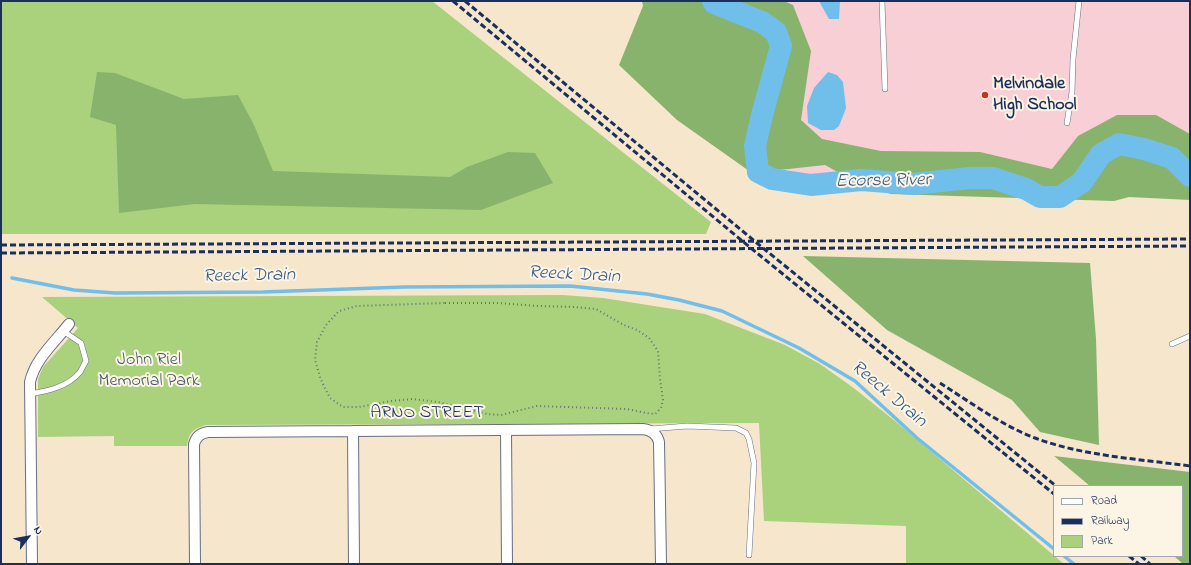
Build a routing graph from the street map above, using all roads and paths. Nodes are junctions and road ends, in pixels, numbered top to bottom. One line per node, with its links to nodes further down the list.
1 (882, 1): 3 (lane)
2 (1079, 1): 4 (lane)
3 (885, 89)
4 (1067, 123)
5 (66, 327): 9 (street); 9 (lane)
6 (1190, 336): 7 (lane)
7 (1172, 344)
8 (660, 380): 8 (path)
9 (30, 394): 14 (street)
10 (506, 430): 11 (street, ARNO STREET); 12 (street, ARNO STREET); 17 (street)
11 (353, 431): 15 (street, ARNO STREET); 16 (street)
12 (651, 432): 13 (lane); 18 (street)
13 (749, 555)
14 (32, 564)
15 (195, 564)
16 (354, 564)
17 (507, 564)
18 (661, 564)

